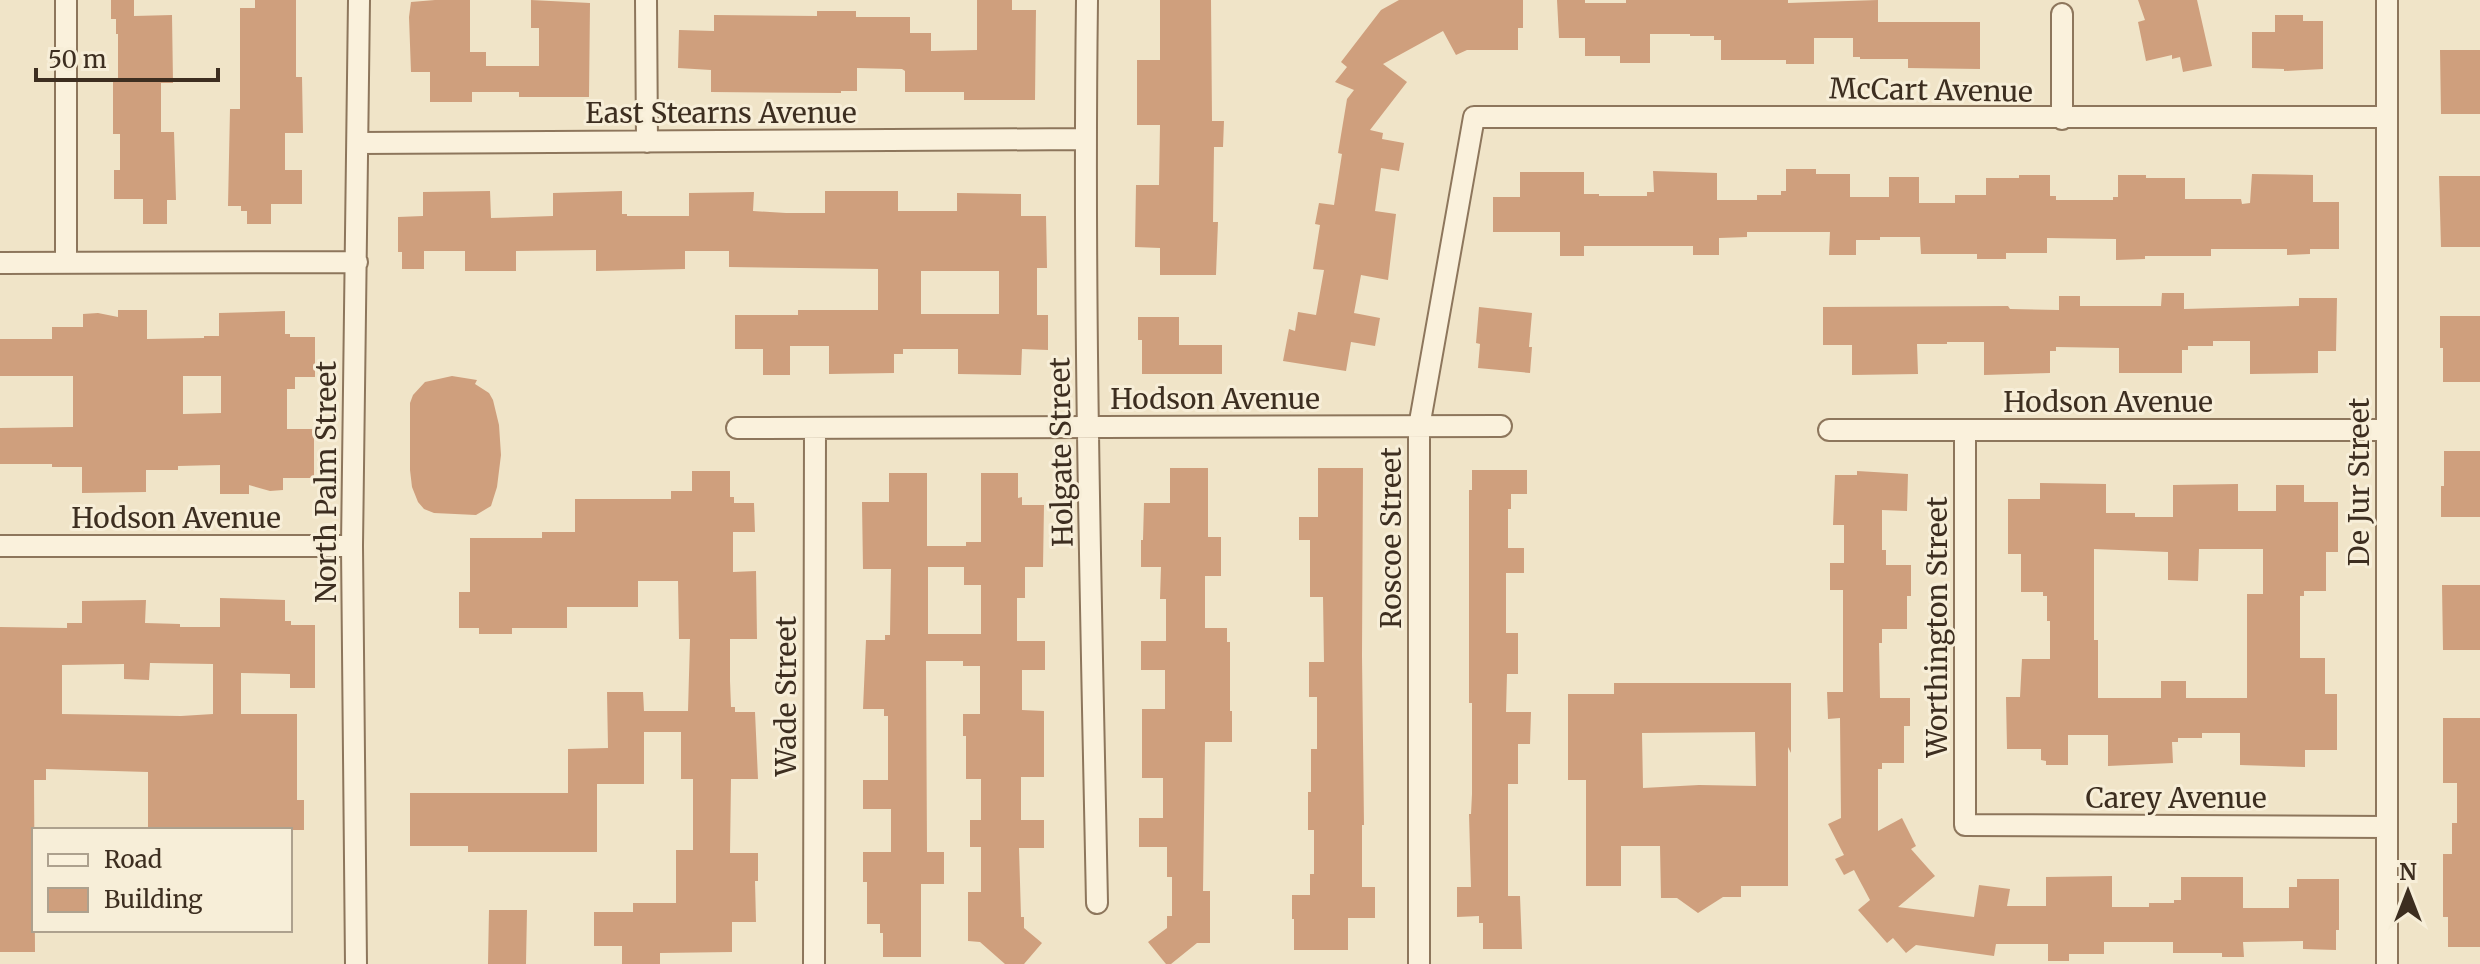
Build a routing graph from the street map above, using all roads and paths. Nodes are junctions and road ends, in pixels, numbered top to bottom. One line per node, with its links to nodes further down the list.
1 (66, 0): 15 (street)
2 (359, 0): 12 (street, North Palm Street)
3 (646, 0): 11 (street)
4 (1087, 0): 10 (street, Holgate Street)
5 (2387, 0): 8 (street, De Jur Street)
6 (2062, 14): 9 (street)
7 (1474, 117): 9 (street, McCart Avenue); 18 (street, Roscoe Street)
8 (2387, 117): 9 (street, McCart Avenue); 23 (street, De Jur Street)
9 (2062, 119)
10 (1085, 139): 11 (street, East Stearns Avenue); 17 (street, Holgate Street)
11 (647, 142): 12 (street, East Stearns Avenue)
12 (358, 143): 13 (street, North Palm Street)
13 (357, 262): 15 (street); 25 (street, North Palm Street)
14 (0, 263): 15 (street)
15 (66, 263)
16 (1501, 426): 18 (street, Hodson Avenue)
17 (1088, 427): 18 (street, Hodson Avenue); 20 (street, Hodson Avenue); 28 (street, Holgate Street)
18 (1419, 427): 31 (street, Roscoe Street)
19 (737, 428): 20 (street, Hodson Avenue)
20 (815, 428): 30 (street, Wade Street)
21 (1829, 430): 22 (street, Hodson Avenue)
22 (1965, 430): 23 (street, Hodson Avenue); 26 (street, Worthington Street)
23 (2387, 430): 27 (street, De Jur Street)
24 (0, 546): 25 (street, Hodson Avenue)
25 (352, 546): 29 (street, North Palm Street)
26 (1965, 825): 27 (street, Carey Avenue)
27 (2387, 827): 32 (street, De Jur Street)
28 (1097, 903)
29 (356, 964)
30 (814, 964)
31 (1419, 964)
32 (2387, 964)

